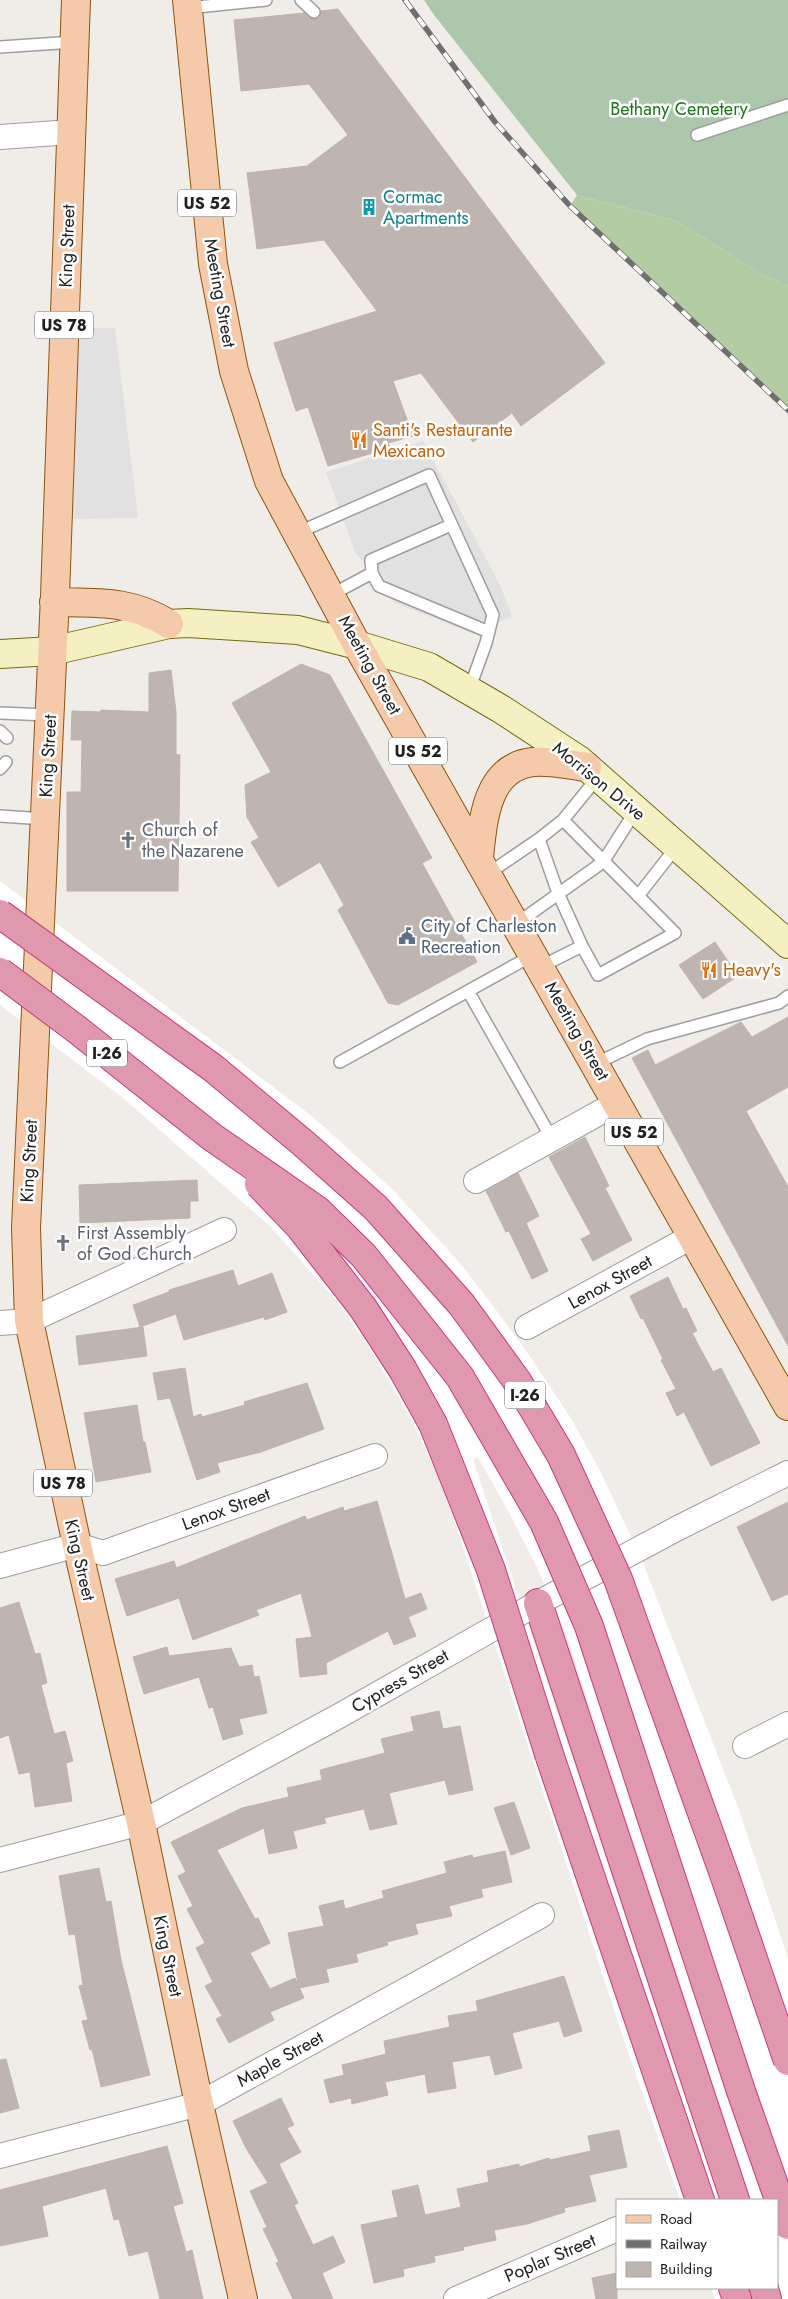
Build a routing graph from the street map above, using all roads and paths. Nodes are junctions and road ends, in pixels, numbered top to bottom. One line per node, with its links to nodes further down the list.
1 (76, 0): 6 (main road, King Street / US 78)
2 (266, 0): 4 (lane)
3 (301, 0): 5 (lane)
4 (187, 4): 13 (main road, Meeting Street / US 52)
5 (314, 12)
6 (74, 42): 7 (lane); 9 (main road, King Street / US 78)
7 (0, 47)
8 (788, 104): 10 (lane)
9 (71, 132): 11 (street); 16 (main road, King Street / US 78)
10 (697, 135)
11 (0, 138)
12 (451, 525): 13 (lane); 14 (lane); 18 (lane)
13 (297, 533): 15 (main road, Meeting Street / US 52)
14 (372, 573): 15 (lane); 18 (lane)
15 (331, 595): 19 (main road, Meeting Street / US 52)
16 (54, 602): 17 (main road); 20 (main road, King Street / US 78)
17 (169, 624): 19 (main road, Morrison Drive); 20 (main road, Morrison Drive)
18 (489, 632): 22 (lane)
19 (357, 644): 22 (main road, Morrison Drive); 33 (main road, Meeting Street / US 52)
20 (52, 651): 21 (main road, Morrison Drive); 24 (main road, King Street / US 78)
21 (0, 654)
22 (469, 690): 25 (main road, Morrison Drive)
23 (0, 713): 24 (lane)
24 (49, 715): 28 (main road, King Street / US 78)
25 (593, 772): 26 (main road, Morrison Drive); 29 (lane); 33 (main road)
26 (636, 810): 31 (main road, Morrison Drive); 32 (lane)
27 (0, 816): 28 (lane)
28 (45, 819): 52 (main road, King Street / US 78)
29 (563, 820): 30 (lane); 32 (lane)
30 (539, 839): 33 (lane); 34 (lane)
31 (677, 846): 35 (lane); 38 (main road, Morrison Drive)
32 (604, 862): 34 (lane); 35 (lane)
33 (484, 865): 37 (main road, Meeting Street / US 52)
34 (558, 893): 37 (lane); 39 (lane)
35 (638, 896): 39 (lane)
36 (0, 914): 66 (highway, I-26, bridge)
37 (516, 924): 40 (main road, Meeting Street / US 52)
38 (788, 944)
39 (582, 946): 40 (lane)
40 (537, 961): 42 (lane); 45 (main road, Meeting Street / US 52)
41 (0, 972): 47 (highway, I-26, bridge)
42 (468, 991): 44 (lane); 48 (lane)
43 (788, 996): 45 (lane)
44 (340, 1062)
45 (595, 1064): 46 (main road, Meeting Street / US 52)
46 (617, 1103): 48 (street); 51 (main road, Meeting Street / US 52)
47 (212, 1137): 69 (highway, bridge); 71 (highway, I-26, bridge)
48 (552, 1139): 49 (street)
49 (476, 1182)
50 (224, 1230): 52 (street)
51 (693, 1236): 54 (street, Lenox Street); 55 (main road, Meeting Street / US 52)
52 (29, 1321): 53 (street); 58 (main road, King Street / US 78)
53 (0, 1323)
54 (527, 1327)
55 (788, 1406)
56 (375, 1456): 58 (street, Lenox Street)
57 (788, 1474): 60 (street, Cypress Street)
58 (76, 1545): 59 (street); 63 (main road, King Street / US 78)
59 (0, 1566)
60 (538, 1603): 63 (street, Cypress Street); 70 (highway)
61 (788, 1724): 62 (street)
62 (745, 1746)
63 (141, 1824): 64 (street, Cypress Street); 67 (main road, King Street / US 78)
64 (0, 1860)
65 (542, 1915): 67 (street, Maple Street)
66 (788, 2061)
67 (199, 2104): 68 (street, Maple Street); 73 (main road, King Street / US 78)
68 (0, 2156)
69 (700, 2199)
70 (735, 2199)
71 (788, 2225)
72 (616, 2229): 74 (street, Poplar Street)
73 (244, 2299)
74 (456, 2299)

